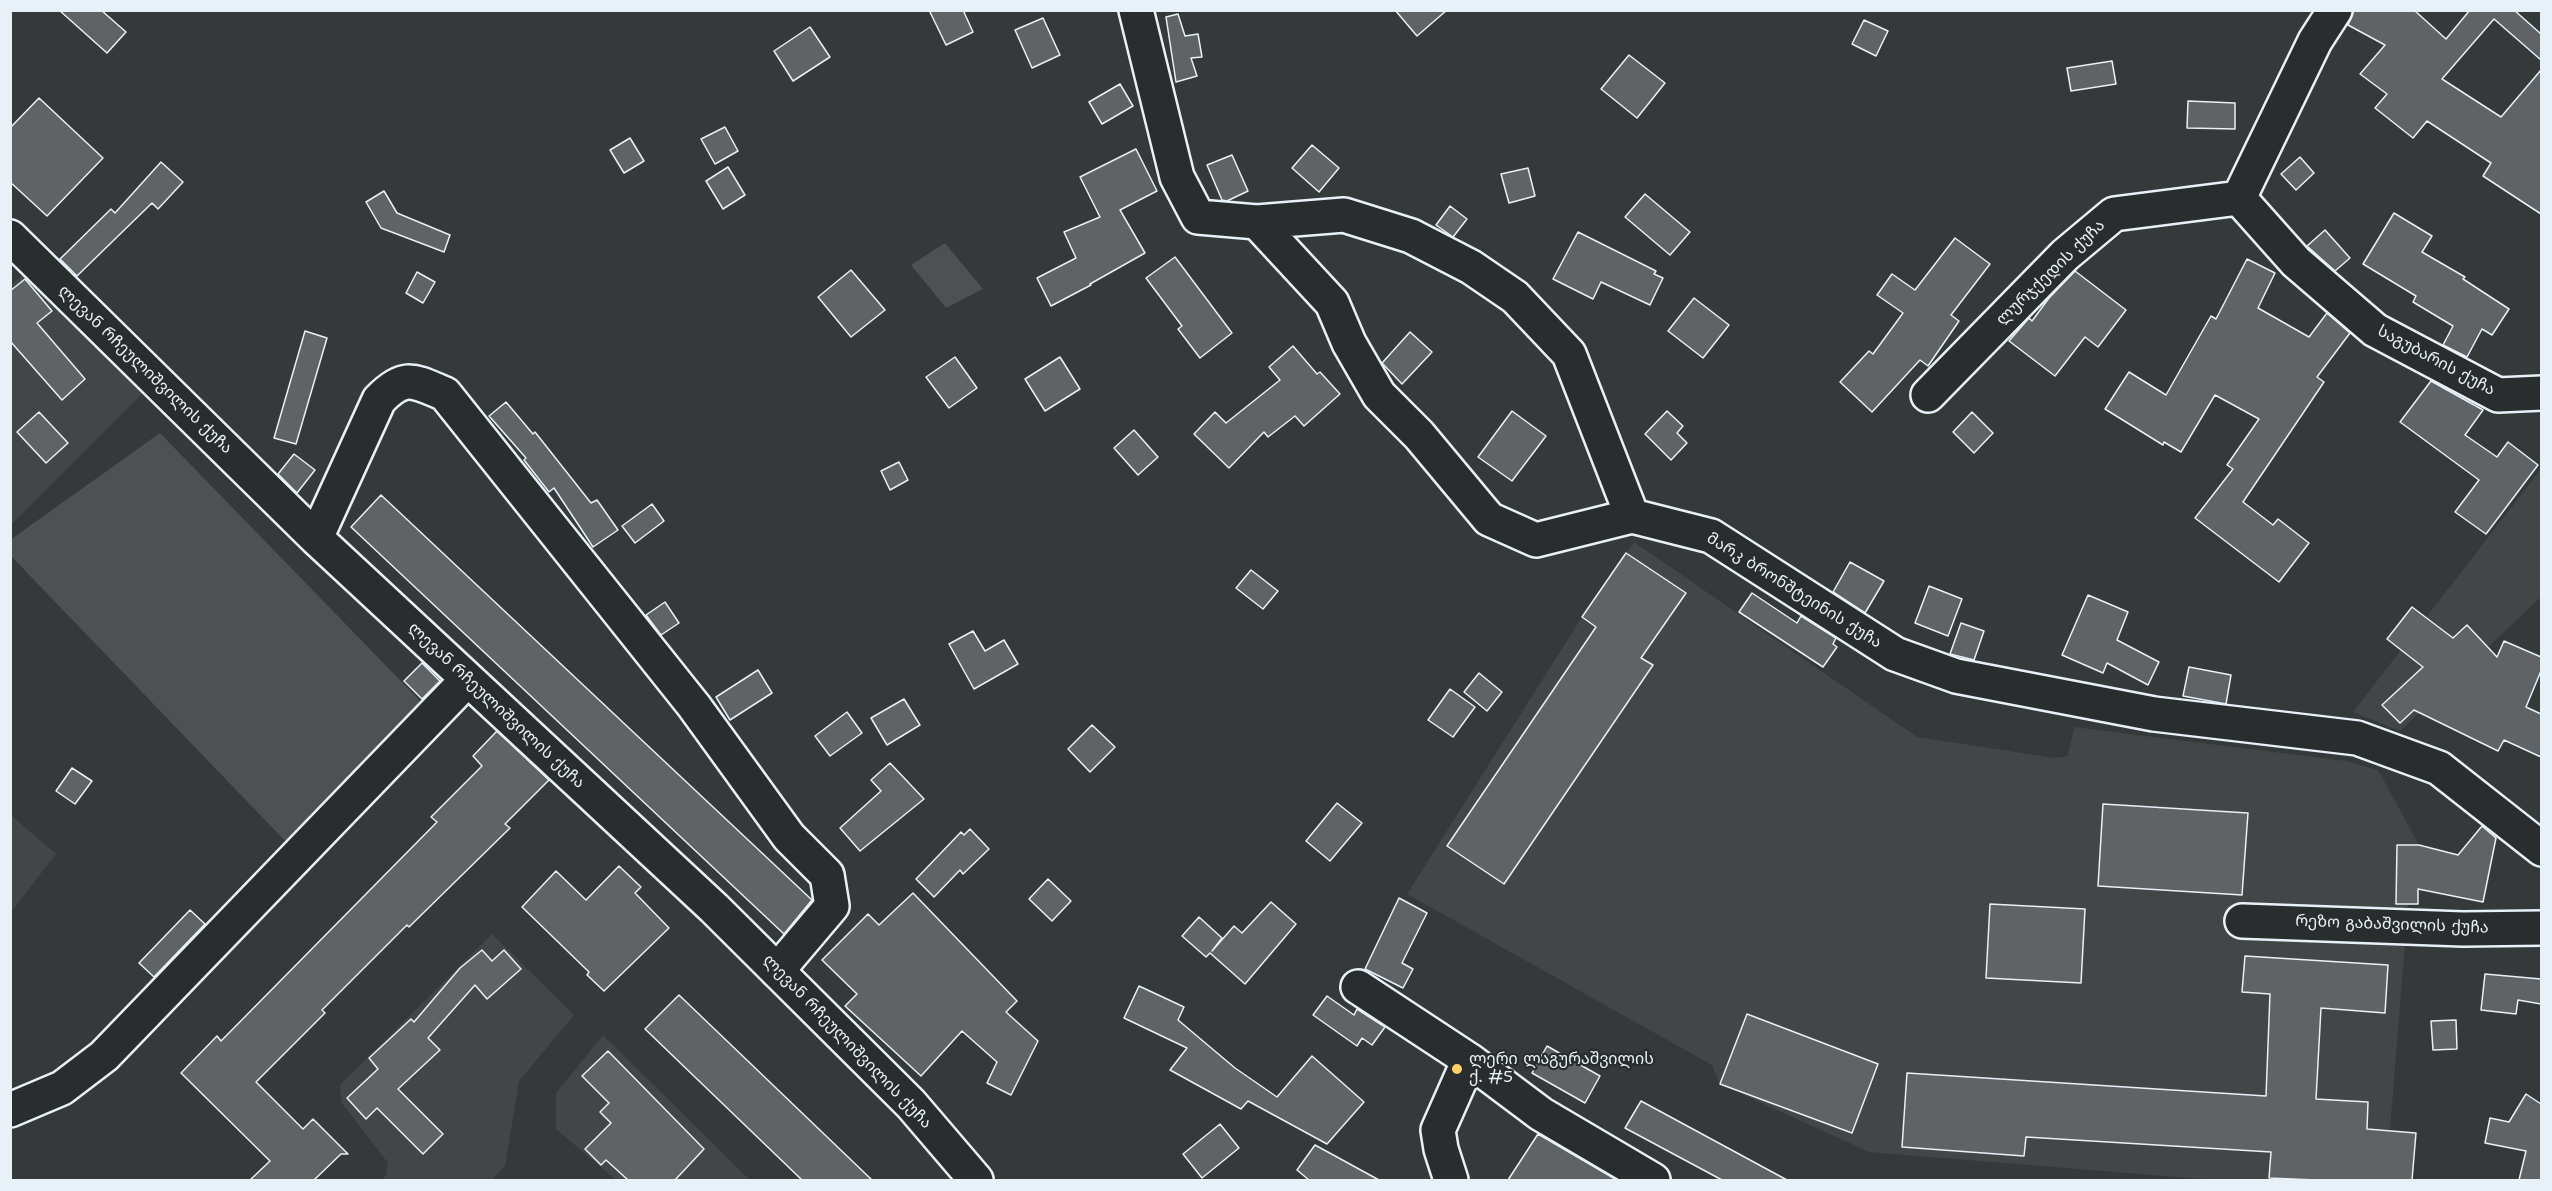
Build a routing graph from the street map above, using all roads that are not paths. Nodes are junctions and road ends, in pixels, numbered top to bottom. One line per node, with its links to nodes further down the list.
1 (1136, 10): 4 (street)
2 (2335, 10): 3 (street)
3 (2239, 198): 6 (street, საგუბარის ქუჩა); 7 (street, ლურჯქედის ქუჩა)
4 (1257, 222): 8 (street); 8 (street)
5 (10, 237): 9 (street, ლევან რჩეულიშვილის ქუჩა)
6 (2541, 393)
7 (1928, 395)
8 (1632, 516): 11 (street, მარკ ბრონშტეინის ქუჩა)
9 (316, 538): 10 (street, ლევან რჩეულიშვილის ქუჩა); 14 (street)
10 (467, 680): 14 (street, ლევან რჩეულიშვილის ქუჩა); 17 (street)
11 (2541, 849)
12 (2242, 921): 13 (street, რეზო გაბაშვილის ქუჩა)
13 (2541, 928)
14 (777, 970): 18 (street, ლევან რჩეულიშვილის ქუჩა)
15 (1358, 987): 16 (street)
16 (1469, 1060): 19 (street); 20 (street)
17 (10, 1110)
18 (976, 1180)
19 (1451, 1180)
20 (1653, 1180)

